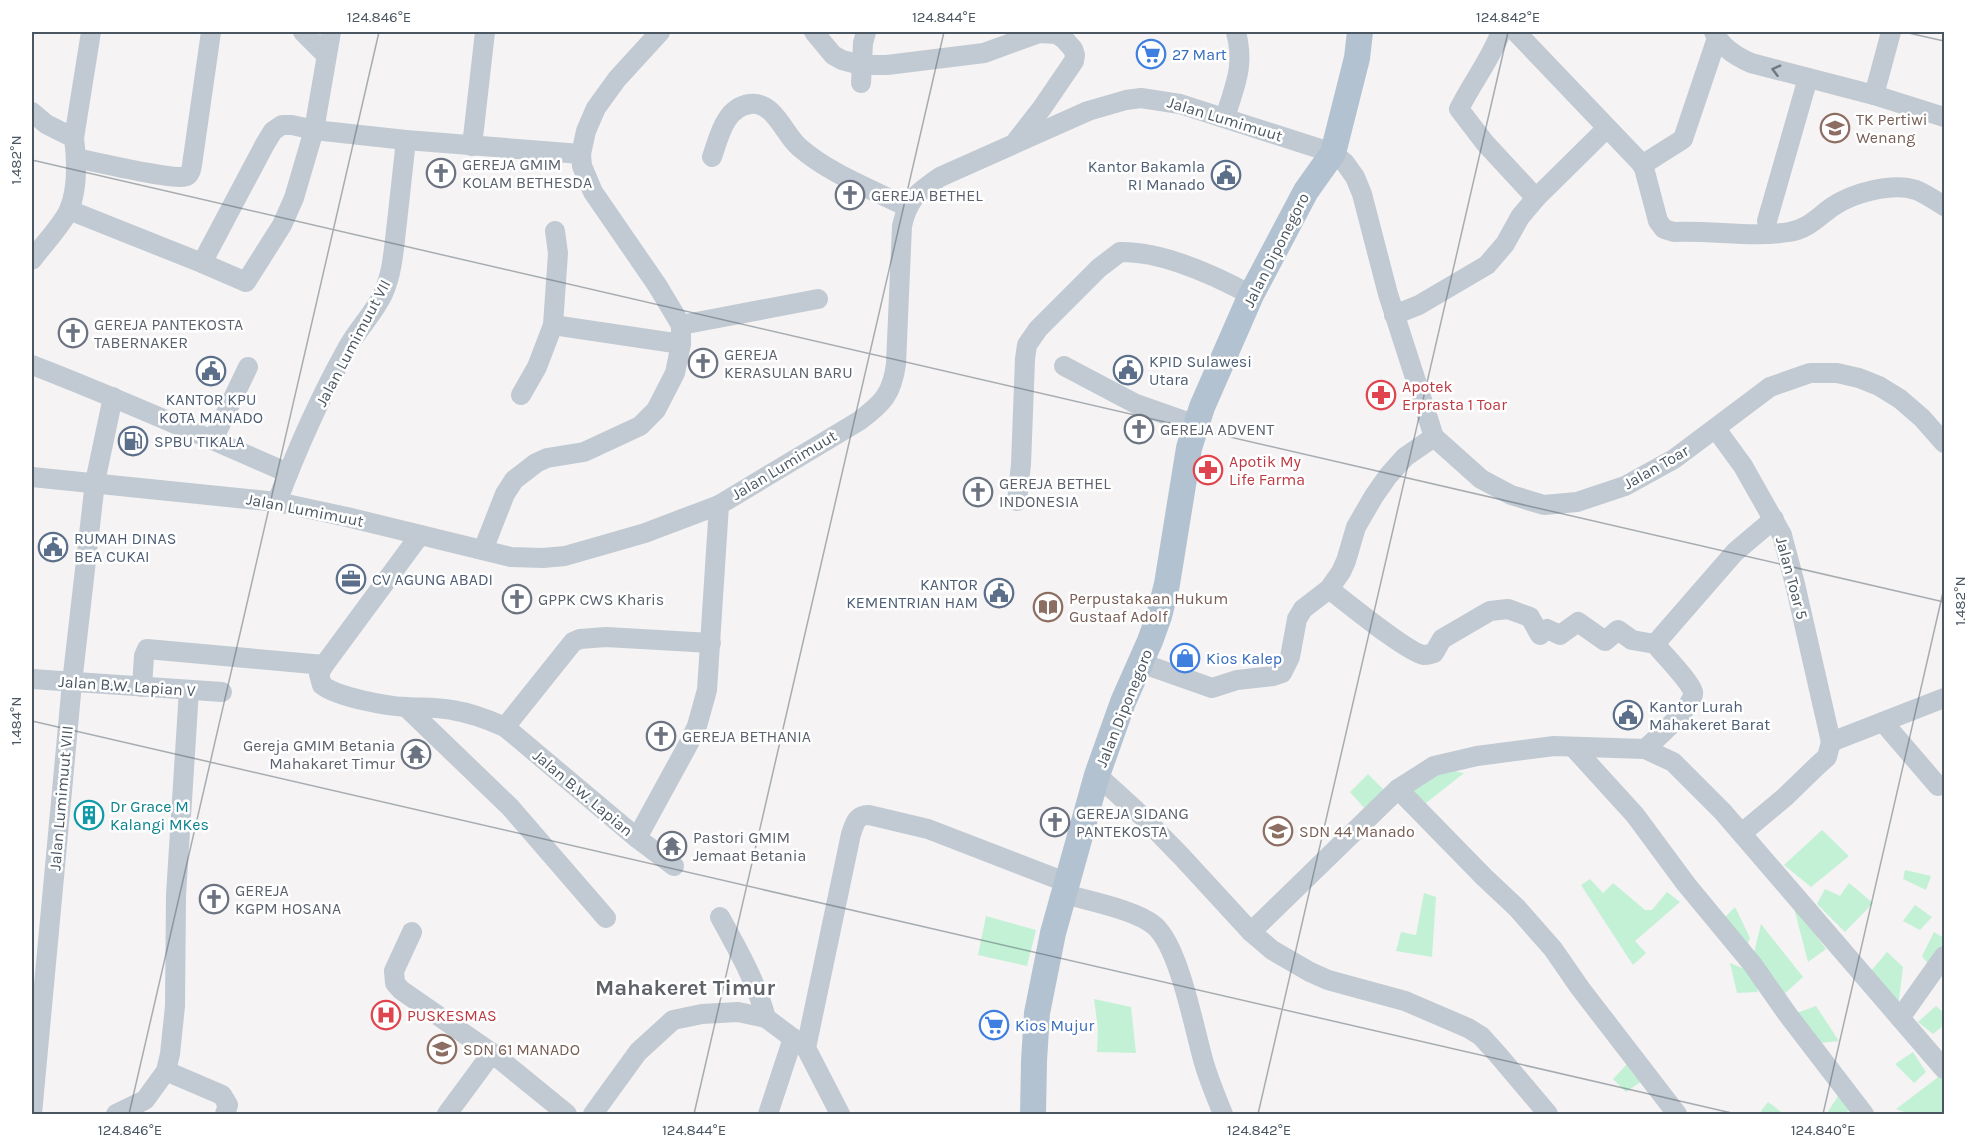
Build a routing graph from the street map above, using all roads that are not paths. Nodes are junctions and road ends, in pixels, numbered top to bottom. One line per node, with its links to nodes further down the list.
1 (91, 32): 24 (street)
2 (211, 32): 31 (street)
3 (303, 32): 15 (street)
4 (331, 32): 15 (street)
5 (485, 32): 27 (street)
6 (660, 32): 29 (street)
7 (814, 32): 16 (street)
8 (866, 32): 16 (street)
9 (1236, 32): 21 (street)
10 (1360, 32): 28 (main road)
11 (1501, 32): 33 (street)
12 (1516, 32): 22 (street)
13 (1891, 32): 18 (street)
14 (1716, 35): 17 (street, one-way to 14); 32 (street)
15 (326, 55): 23 (street)
16 (861, 74): 26 (street)
17 (1808, 78): 18 (street); 37 (street)
18 (1874, 95): 20 (street)
19 (32, 112): 24 (street)
20 (1944, 117)
21 (1225, 118): 26 (street, Jalan Lumimuut); 28 (street, Jalan Lumimuut)
22 (1607, 128): 32 (street); 33 (street)
23 (314, 130): 25 (street); 40 (street); 40 (street)
24 (74, 138): 31 (street)
25 (406, 140): 27 (street); 56 (street, Jalan Lumimuut VII)
26 (1015, 142): 35 (street, Jalan Lumimuut)
27 (472, 146): 29 (street)
28 (1333, 153): 41 (main road, Jalan Diponegoro); 43 (street)
29 (581, 154): 45 (street)
30 (712, 157): 35 (street)
31 (76, 158): 36 (street)
32 (1642, 165): 34 (street)
33 (1536, 198): 43 (street)
34 (1944, 206)
35 (907, 207): 61 (street, Jalan Lumimuut)
36 (69, 210): 39 (street); 40 (street)
37 (1767, 221)
38 (555, 231): 44 (street)
39 (32, 260)
40 (202, 263)
41 (1251, 295): 51 (main road, Jalan Diponegoro); 59 (street)
42 (818, 299): 45 (street)
43 (1394, 315): 53 (street)
44 (553, 325): 45 (street); 49 (street)
45 (681, 334): 64 (street)
46 (32, 365): 50 (street)
47 (1064, 366): 51 (street)
48 (248, 367): 54 (street)
49 (521, 395)
50 (113, 397): 54 (street); 58 (street, Jalan Lumimuut VIII)
51 (1196, 424): 68 (main road, Jalan Diponegoro)
52 (1716, 429): 53 (street, Jalan Toar); 55 (street, Jalan Toar); 62 (street, Jalan Toar 5)
53 (1434, 438): 65 (street)
54 (213, 440): 56 (street)
55 (1944, 443)
56 (288, 473): 60 (street, Jalan Lumimuut VII)
57 (32, 477): 58 (street, Jalan Lumimuut)
58 (95, 482): 60 (street, Jalan Lumimuut); 71 (street, Jalan Lumimuut VIII)
59 (1017, 501)
60 (277, 502): 63 (street, Jalan Lumimuut)
61 (719, 505): 64 (street, Jalan Lumimuut); 66 (street, Jalan B.W. Lapian)
62 (1774, 519): 67 (street); 79 (street, Jalan Toar 5)
63 (420, 535): 64 (street, Jalan Lumimuut); 69 (street)
64 (483, 550)
65 (1329, 589): 67 (street); 68 (street)
66 (711, 643): 78 (street); 86 (street, Jalan B.W. Lapian)
67 (1654, 644): 81 (street)
68 (1141, 663): 82 (main road, Jalan Diponegoro)
69 (324, 665): 72 (street); 76 (street, Jalan B.W. Lapian)
70 (32, 679): 71 (street, Jalan B.W. Lapian V)
71 (72, 683): 72 (street, Jalan B.W. Lapian V); 100 (street, Jalan Lumimuut VIII)
72 (142, 687): 73 (street, Jalan B.W. Lapian V)
73 (189, 690): 74 (street, Jalan B.W. Lapian V); 99 (street)
74 (222, 692)
75 (1944, 698): 77 (street)
76 (406, 707): 78 (street, Jalan B.W. Lapian); 90 (street)
77 (1882, 722): 79 (street); 83 (street)
78 (505, 727): 86 (street, Jalan B.W. Lapian)
79 (1831, 742): 85 (street)
80 (1574, 748): 81 (street); 84 (street); 112 (street)
81 (1645, 749): 85 (street)
82 (1097, 775): 88 (main road, Jalan Diponegoro); 92 (street)
83 (1938, 786)
84 (1398, 789): 92 (street); 111 (street)
85 (1742, 833): 95 (street)
86 (637, 838): 87 (street)
87 (674, 866)
88 (1067, 889): 96 (street); 108 (main road, Jalan Diponegoro); 109 (street)
89 (720, 917): 94 (street)
90 (606, 918)
91 (412, 932): 97 (street)
92 (1251, 932): 110 (street)
93 (1944, 956): 95 (street)
94 (766, 1018): 96 (street); 105 (street)
95 (1900, 1018): 98 (street)
96 (799, 1042): 106 (street); 107 (street)
97 (492, 1053): 103 (street); 104 (street)
98 (1944, 1069)
99 (166, 1071): 101 (street); 102 (street)
100 (32, 1114)
101 (116, 1114)
102 (225, 1114)
103 (447, 1114)
104 (567, 1114)
105 (593, 1114)
106 (768, 1114)
107 (840, 1114)
108 (1033, 1114)
109 (1223, 1114)
110 (1548, 1114)
111 (1677, 1114)
112 (1864, 1114)

